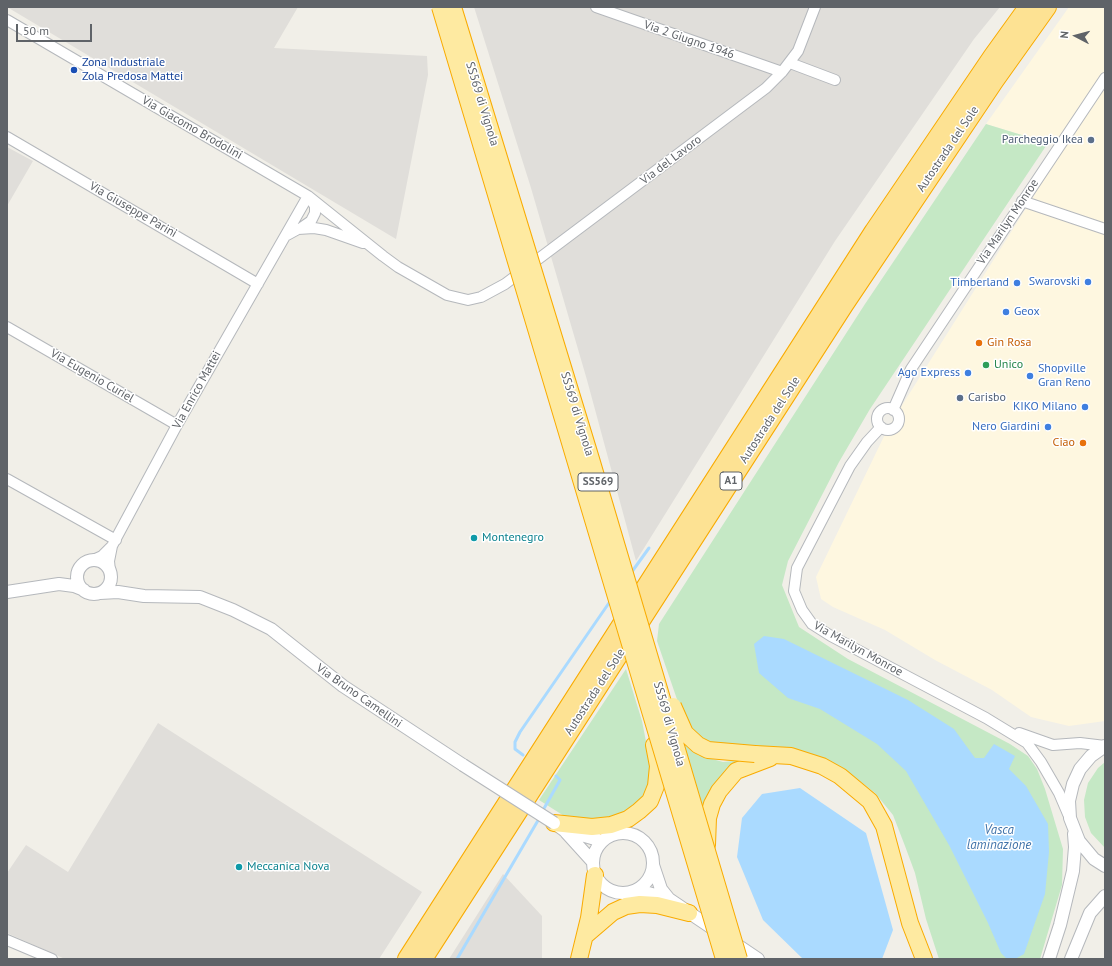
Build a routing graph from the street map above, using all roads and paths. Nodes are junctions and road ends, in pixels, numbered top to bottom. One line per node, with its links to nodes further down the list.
1 (440, 7): 35 (highway, SS569 di Vignola / SS569, bridge)
2 (453, 7): 27 (highway, SS569 di Vignola / SS569, bridge)
3 (596, 7): 9 (street, Via 2 Giugno 1946)
4 (815, 7): 8 (street, Via del Lavoro)
5 (1028, 7): 54 (highway, Autostrada del Sole / A1)
6 (1047, 7): 55 (highway, Autostrada del Sole / A1)
7 (7, 20): 13 (street, Via Giacomo Brodolini)
8 (790, 63): 9 (street, Via del Lavoro); 11 (street)
9 (782, 72): 18 (street, Via del Lavoro)
10 (1105, 78): 14 (street, Via Marilyn Monroe)
11 (835, 80)
12 (7, 137): 19 (street, Via Giuseppe Parini)
13 (308, 196): 15 (street, Via Enrico Mattei); 17 (street, Via Enrico Mattei); 18 (street, Via Giacomo Brodolini)
14 (1022, 200): 16 (street); 21 (street, Via Marilyn Monroe)
15 (298, 229): 17 (street, Via Enrico Mattei); 18 (street, Via Enrico Mattei)
16 (1105, 229)
17 (286, 236): 19 (street, Via Enrico Mattei)
18 (370, 246)
19 (258, 284): 22 (street, Via Enrico Mattei)
20 (7, 327): 22 (street, Via Eugenio Curiel)
21 (893, 410): 23 (street); 23 (street)
22 (177, 425): 25 (street, Via Enrico Mattei)
23 (881, 427): 36 (street, Via Marilyn Monroe)
24 (7, 479): 25 (street)
25 (114, 543): 26 (street, Via Enrico Mattei); 29 (street, Via Enrico Mattei)
26 (93, 560): 28 (street); 29 (street, Via Bruno Camellini)
27 (623, 568): 38 (highway, bridge); 46 (highway, SS569 di Vignola / SS569, bridge)
28 (79, 570): 30 (street); 31 (street)
29 (110, 572): 33 (street); 34 (street, Via Bruno Camellini)
30 (59, 584): 31 (street, Via Bruno Camellini); 32 (street)
31 (84, 590): 33 (street, Via Bruno Camellini)
32 (7, 592)
33 (100, 593): 34 (street, Via Bruno Camellini)
34 (144, 596): 40 (street, Via Bruno Camellini, bridge)
35 (649, 708): 40 (highway, bridge); 57 (highway, SS569 di Vignola / SS569, bridge)
36 (997, 724): 37 (street, Via Marilyn Monroe); 39 (street, Via Marilyn Monroe)
37 (1105, 746): 39 (street)
38 (776, 756): 46 (highway, bridge); 60 (highway)
39 (1070, 818): 41 (street)
40 (559, 826): 42 (street); 45 (street)
41 (1074, 831): 44 (street); 61 (street)
42 (602, 841): 43 (street); 45 (street)
43 (653, 865): 47 (street); 49 (street)
44 (1105, 866)
45 (594, 868): 47 (street); 51 (highway)
46 (711, 868): 58 (highway, SS569 di Vignola / SS569, bridge)
47 (627, 893): 49 (street)
48 (1105, 896): 62 (street)
49 (669, 899): 50 (street)
50 (689, 913): 51 (highway); 59 (street)
51 (585, 936): 56 (highway)
52 (7, 940): 53 (street)
53 (52, 959)
54 (406, 959)
55 (423, 959)
56 (579, 959)
57 (724, 959)
58 (739, 959)
59 (758, 959)
60 (924, 959)
61 (1048, 959)
62 (1071, 959)

